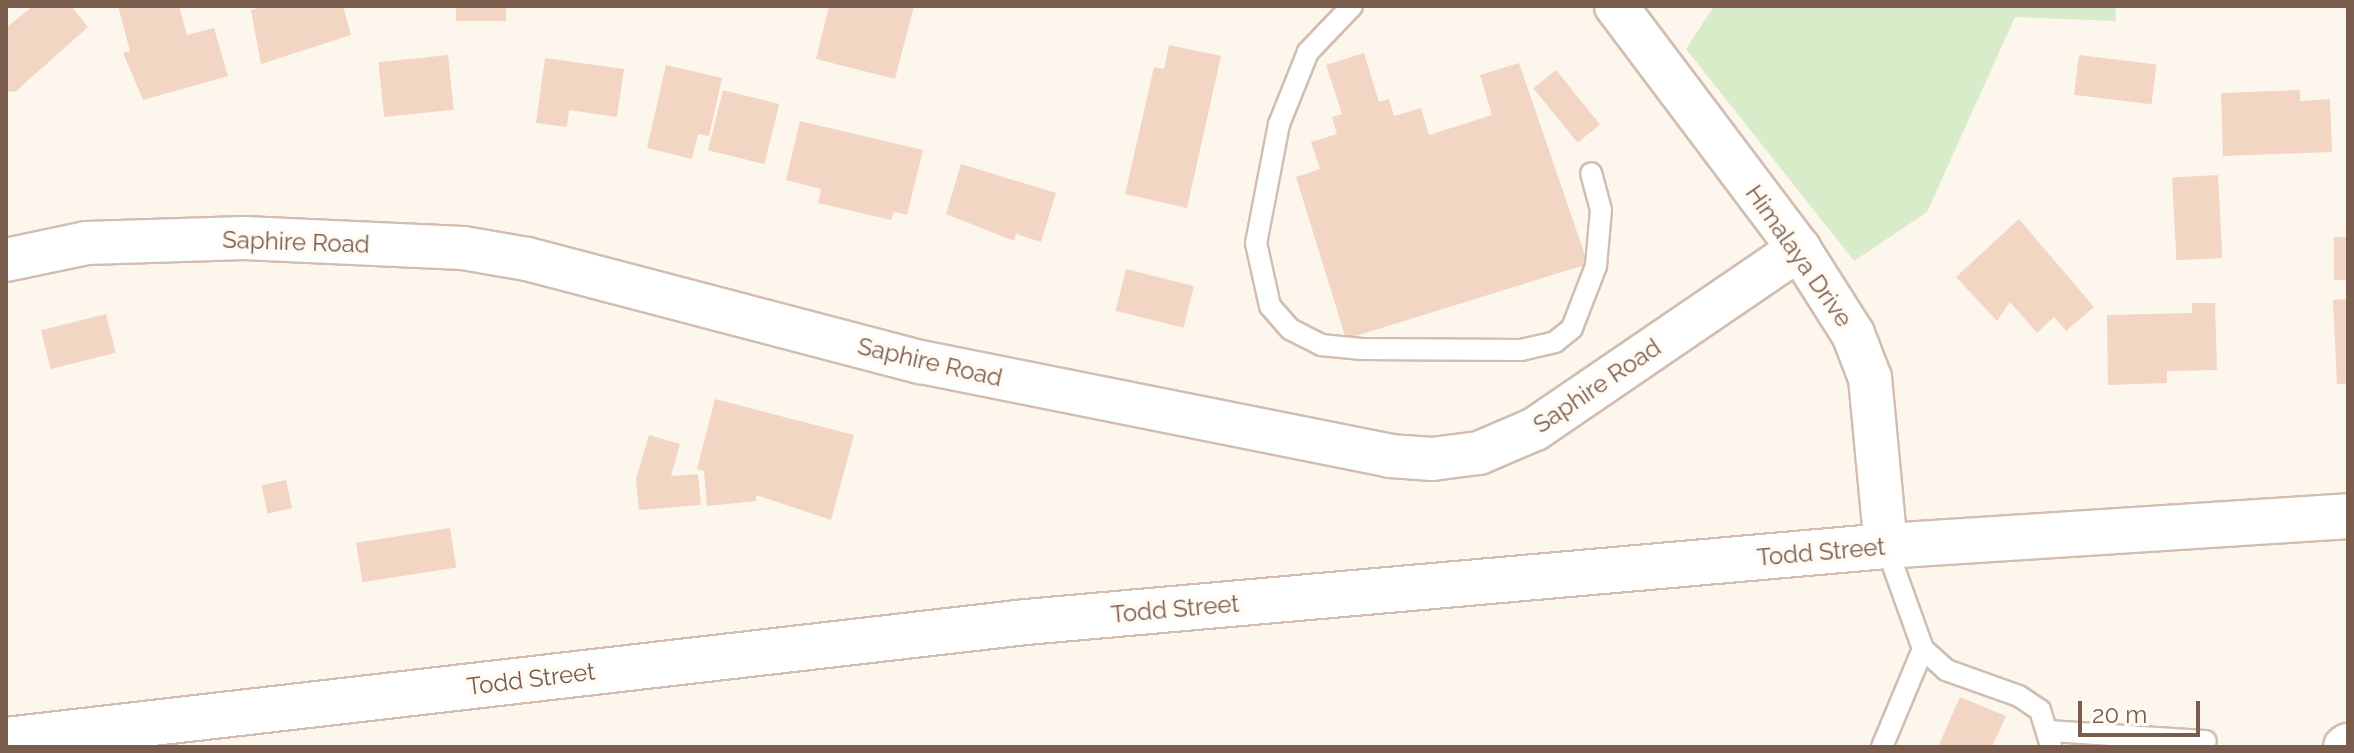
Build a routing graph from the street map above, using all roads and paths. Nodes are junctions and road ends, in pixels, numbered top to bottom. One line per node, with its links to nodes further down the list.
1 (1352, 6): 3 (lane)
2 (1616, 6): 4 (street, Himalaya Drive)
3 (1591, 173)
4 (1799, 249): 5 (street, Saphire Road); 7 (street, Himalaya Drive)
5 (6, 260)
6 (2348, 516): 7 (street, Todd Street)
7 (1886, 546): 8 (lane); 10 (street, Todd Street)
8 (1923, 649): 9 (lane); 12 (lane)
9 (2050, 739): 11 (lane)
10 (6, 740)
11 (2206, 741)
12 (1882, 747)

